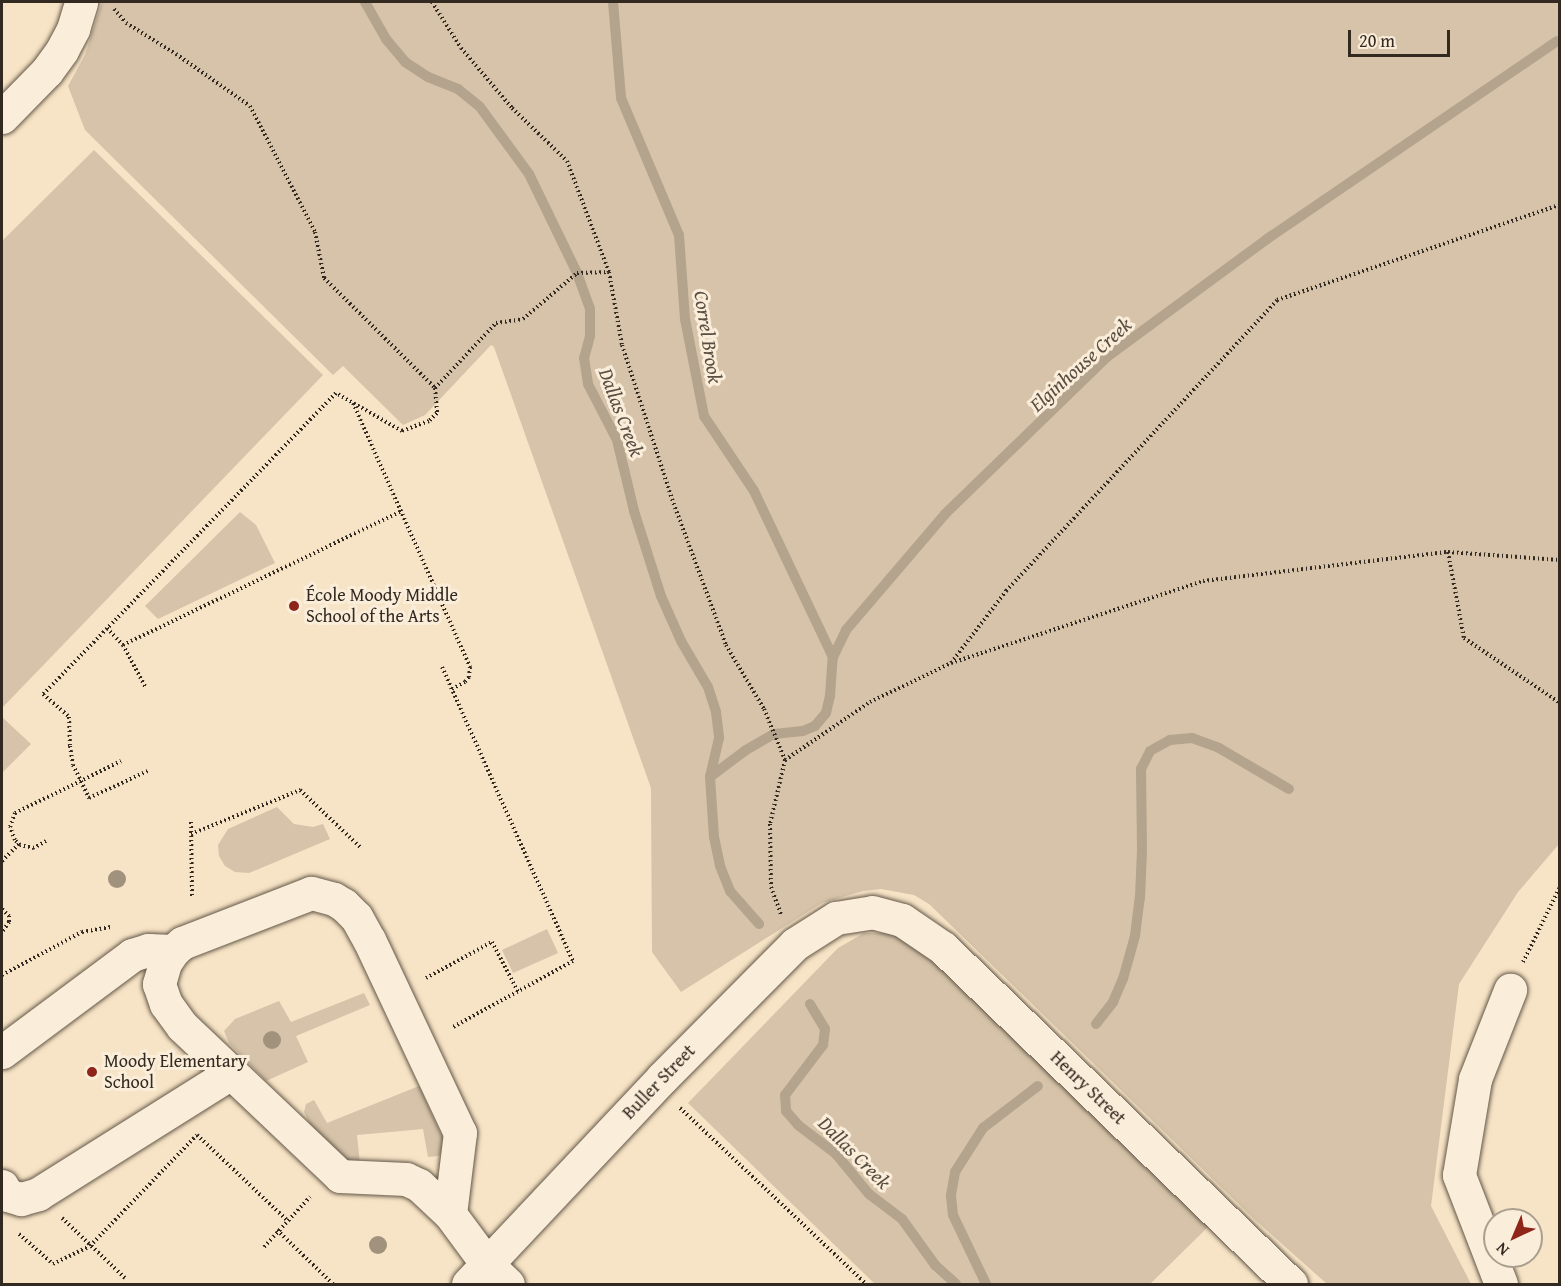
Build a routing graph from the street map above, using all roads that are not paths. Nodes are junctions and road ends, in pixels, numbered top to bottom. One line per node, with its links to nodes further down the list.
1 (81, 2): 2 (street)
2 (2, 117)
3 (872, 912): 10 (street, Buller Street); 11 (street, Henry Street)
4 (173, 951): 6 (street); 7 (street); 9 (street)
5 (1510, 990): 12 (street)
6 (2, 1052)
7 (231, 1073): 8 (street); 9 (street)
8 (2, 1186)
9 (450, 1214): 10 (street)
10 (488, 1278)
11 (1290, 1284)
12 (1501, 1284)

